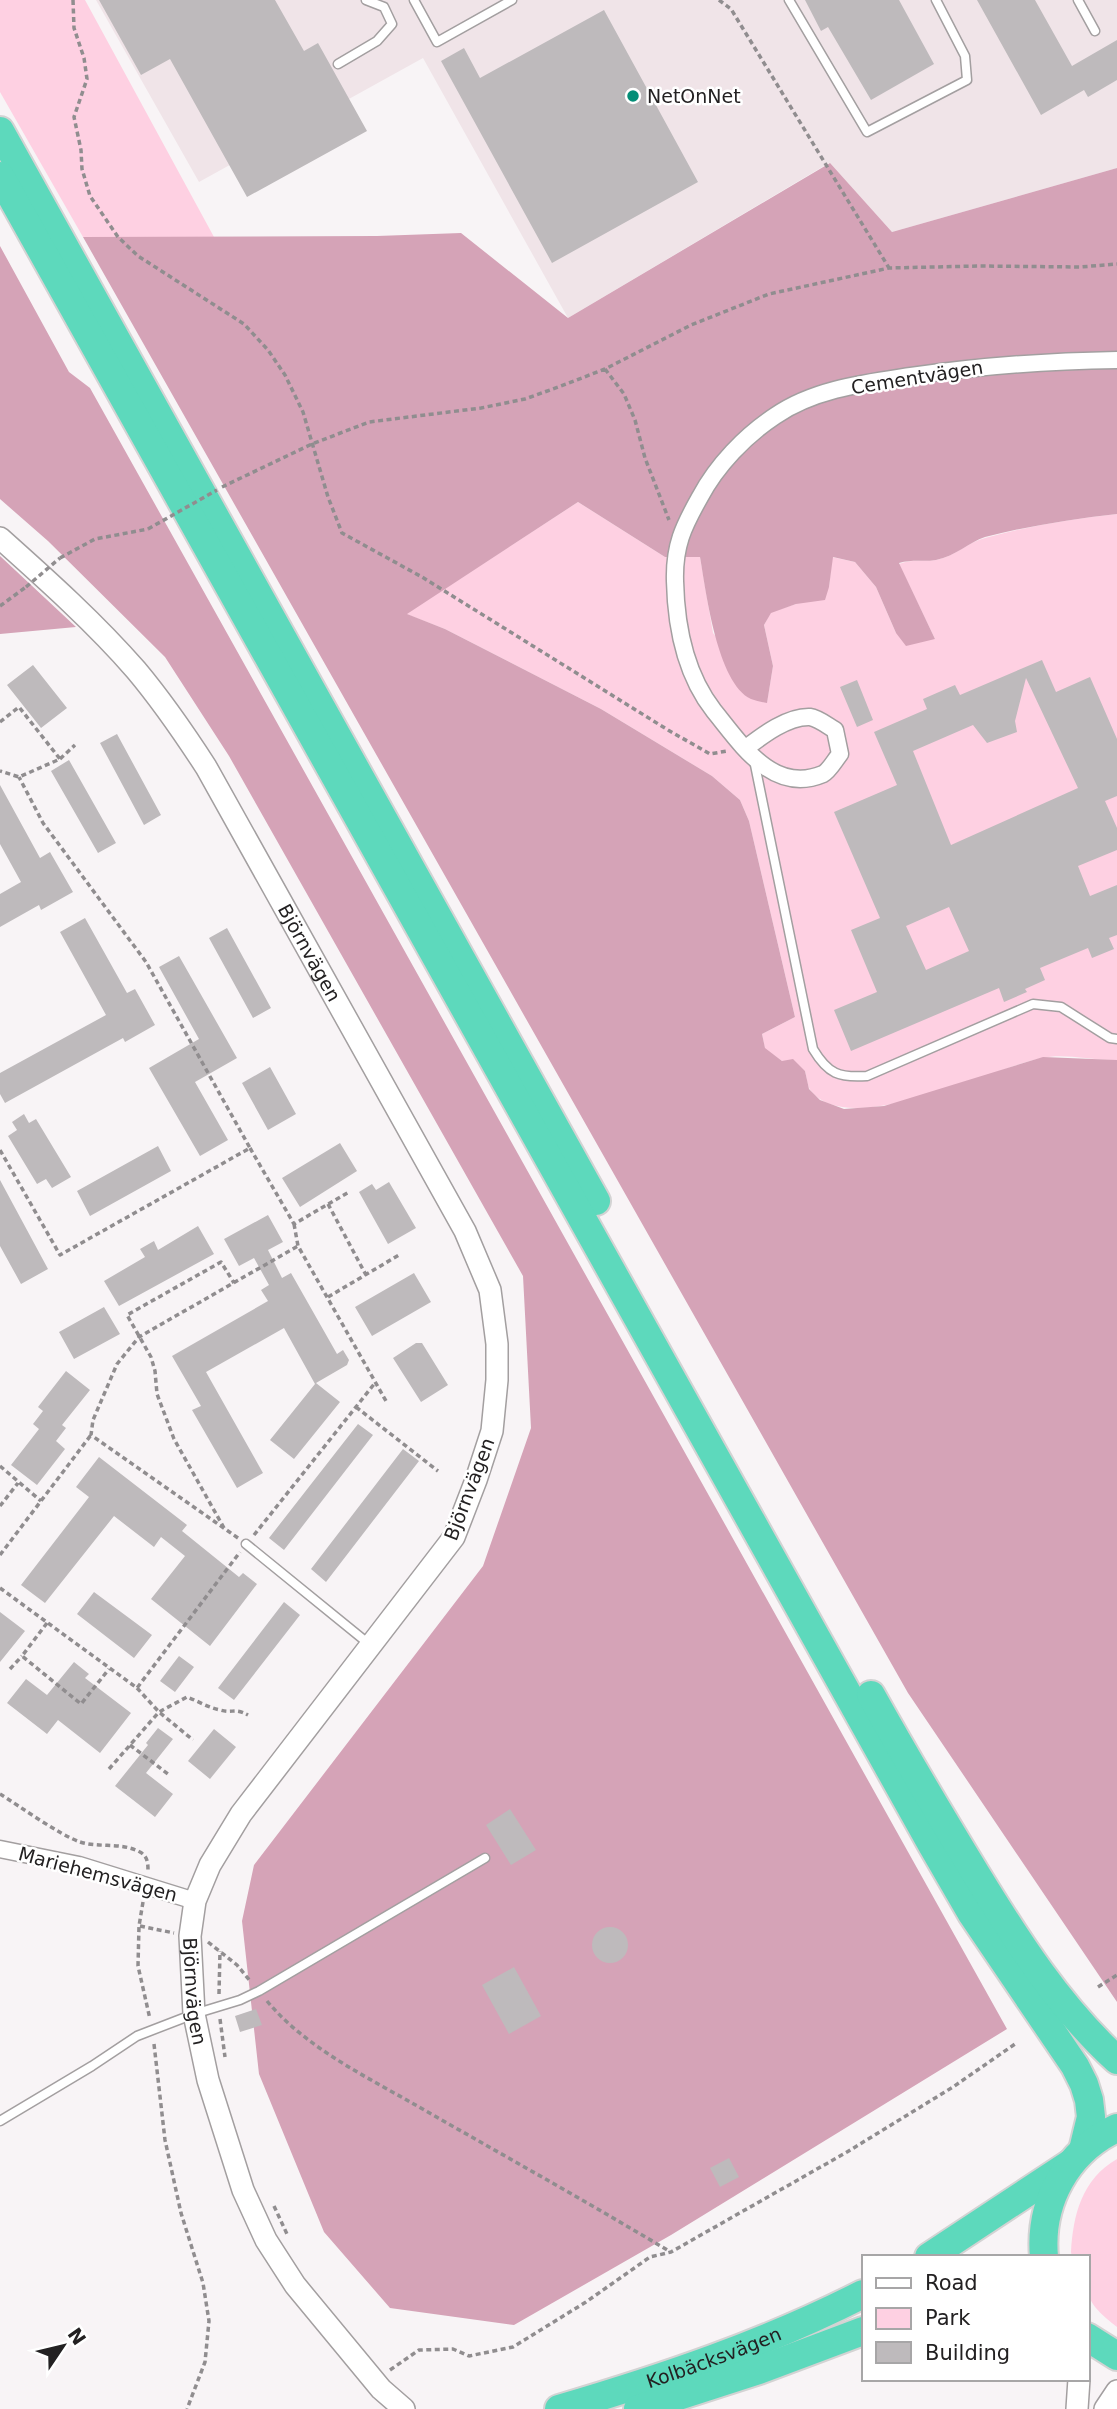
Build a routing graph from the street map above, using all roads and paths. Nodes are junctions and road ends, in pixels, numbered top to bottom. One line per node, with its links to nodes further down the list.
1 (73, 0): 16 (path)
2 (366, 0): 10 (lane)
3 (414, 0): 4 (lane)
4 (513, 0)
5 (719, 0): 14 (path)
6 (789, 0): 7 (lane)
7 (936, 0)
8 (1079, 0): 9 (lane)
9 (1095, 30)
10 (338, 64)
11 (0, 131): 77 (highway)
12 (0, 176): 81 (highway)
13 (1117, 264): 14 (path)
14 (889, 268): 16 (path)
15 (1117, 360): 21 (street, Cementvägen)
16 (312, 444): 18 (path, bridge); 21 (path)
17 (0, 538): 51 (street, Björnvägen)
18 (0, 606)
19 (0, 723): 22 (path)
20 (75, 745): 22 (path)
21 (750, 753): 21 (street, Cementvägen); 25 (lane)
22 (60, 759): 24 (path)
23 (0, 771): 24 (path)
24 (19, 777): 26 (path)
25 (1117, 1038)
26 (250, 1148): 27 (path); 30 (path)
27 (0, 1150)
28 (349, 1192): 29 (path)
29 (328, 1204): 30 (path); 33 (path)
30 (294, 1224): 31 (path)
31 (298, 1246): 34 (path); 35 (path)
32 (400, 1255): 33 (path)
33 (366, 1275): 35 (path)
34 (234, 1283): 36 (path); 36 (path)
35 (328, 1297): 37 (path)
36 (139, 1337): 40 (path); 46 (path)
37 (375, 1383): 38 (path); 39 (path)
38 (386, 1401)
39 (356, 1407): 42 (path); 47 (path)
40 (91, 1435): 44 (path); 46 (path)
41 (0, 1466): 43 (path)
42 (438, 1471)
43 (19, 1483): 44 (path); 45 (path)
44 (41, 1501): 48 (path)
45 (0, 1506)
46 (224, 1529): 47 (path)
47 (246, 1544): 51 (lane); 55 (path)
48 (0, 1555)
49 (0, 1587): 50 (path)
50 (47, 1623): 52 (path); 54 (path)
51 (370, 1645): 66 (street, Björnvägen)
52 (22, 1656): 53 (path); 54 (path)
53 (10, 1669)
54 (109, 1669): 55 (path)
55 (137, 1688): 56 (path)
56 (159, 1712): 57 (path); 58 (path); 59 (path)
57 (248, 1715)
58 (193, 1740)
59 (130, 1745): 60 (path); 61 (path)
60 (109, 1769)
61 (168, 1774)
62 (0, 1794): 65 (path)
63 (0, 1849): 65 (street, Mariehemsvägen)
64 (485, 1858): 72 (lane)
65 (145, 1890): 66 (street, Mariehemsvägen); 67 (path)
66 (195, 1900): 68 (street, Björnvägen)
67 (139, 1926): 68 (path); 75 (path)
68 (190, 1936): 69 (path); 74 (street, Björnvägen)
69 (220, 1951): 72 (path); 73 (path)
70 (1117, 1975): 71 (path)
71 (1098, 1987)
72 (259, 1991): 73 (lane); 84 (path)
73 (219, 2007): 74 (lane); 78 (path)
74 (194, 2014): 75 (lane); 95 (street, Björnvägen)
75 (152, 2029): 79 (lane); 94 (path)
76 (1015, 2044): 84 (path)
77 (1117, 2060)
78 (226, 2064)
79 (0, 2120)
80 (1117, 2128): 81 (highway)
81 (1076, 2157): 85 (highway); 86 (highway)
82 (270, 2198): 83 (path)
83 (287, 2234)
84 (671, 2252): 91 (path)
85 (932, 2255)
86 (1044, 2255)
87 (862, 2294): 96 (highway, Kolbäcksvägen)
88 (862, 2331): 97 (highway, Kolbäcksvägen)
89 (1089, 2338): 90 (highway)
90 (1117, 2356)
91 (388, 2371)
92 (1079, 2381): 98 (street)
93 (1117, 2391): 99 (street)
94 (187, 2409)
95 (404, 2409)
96 (559, 2409)
97 (638, 2409)
98 (1077, 2409)
99 (1105, 2409)

